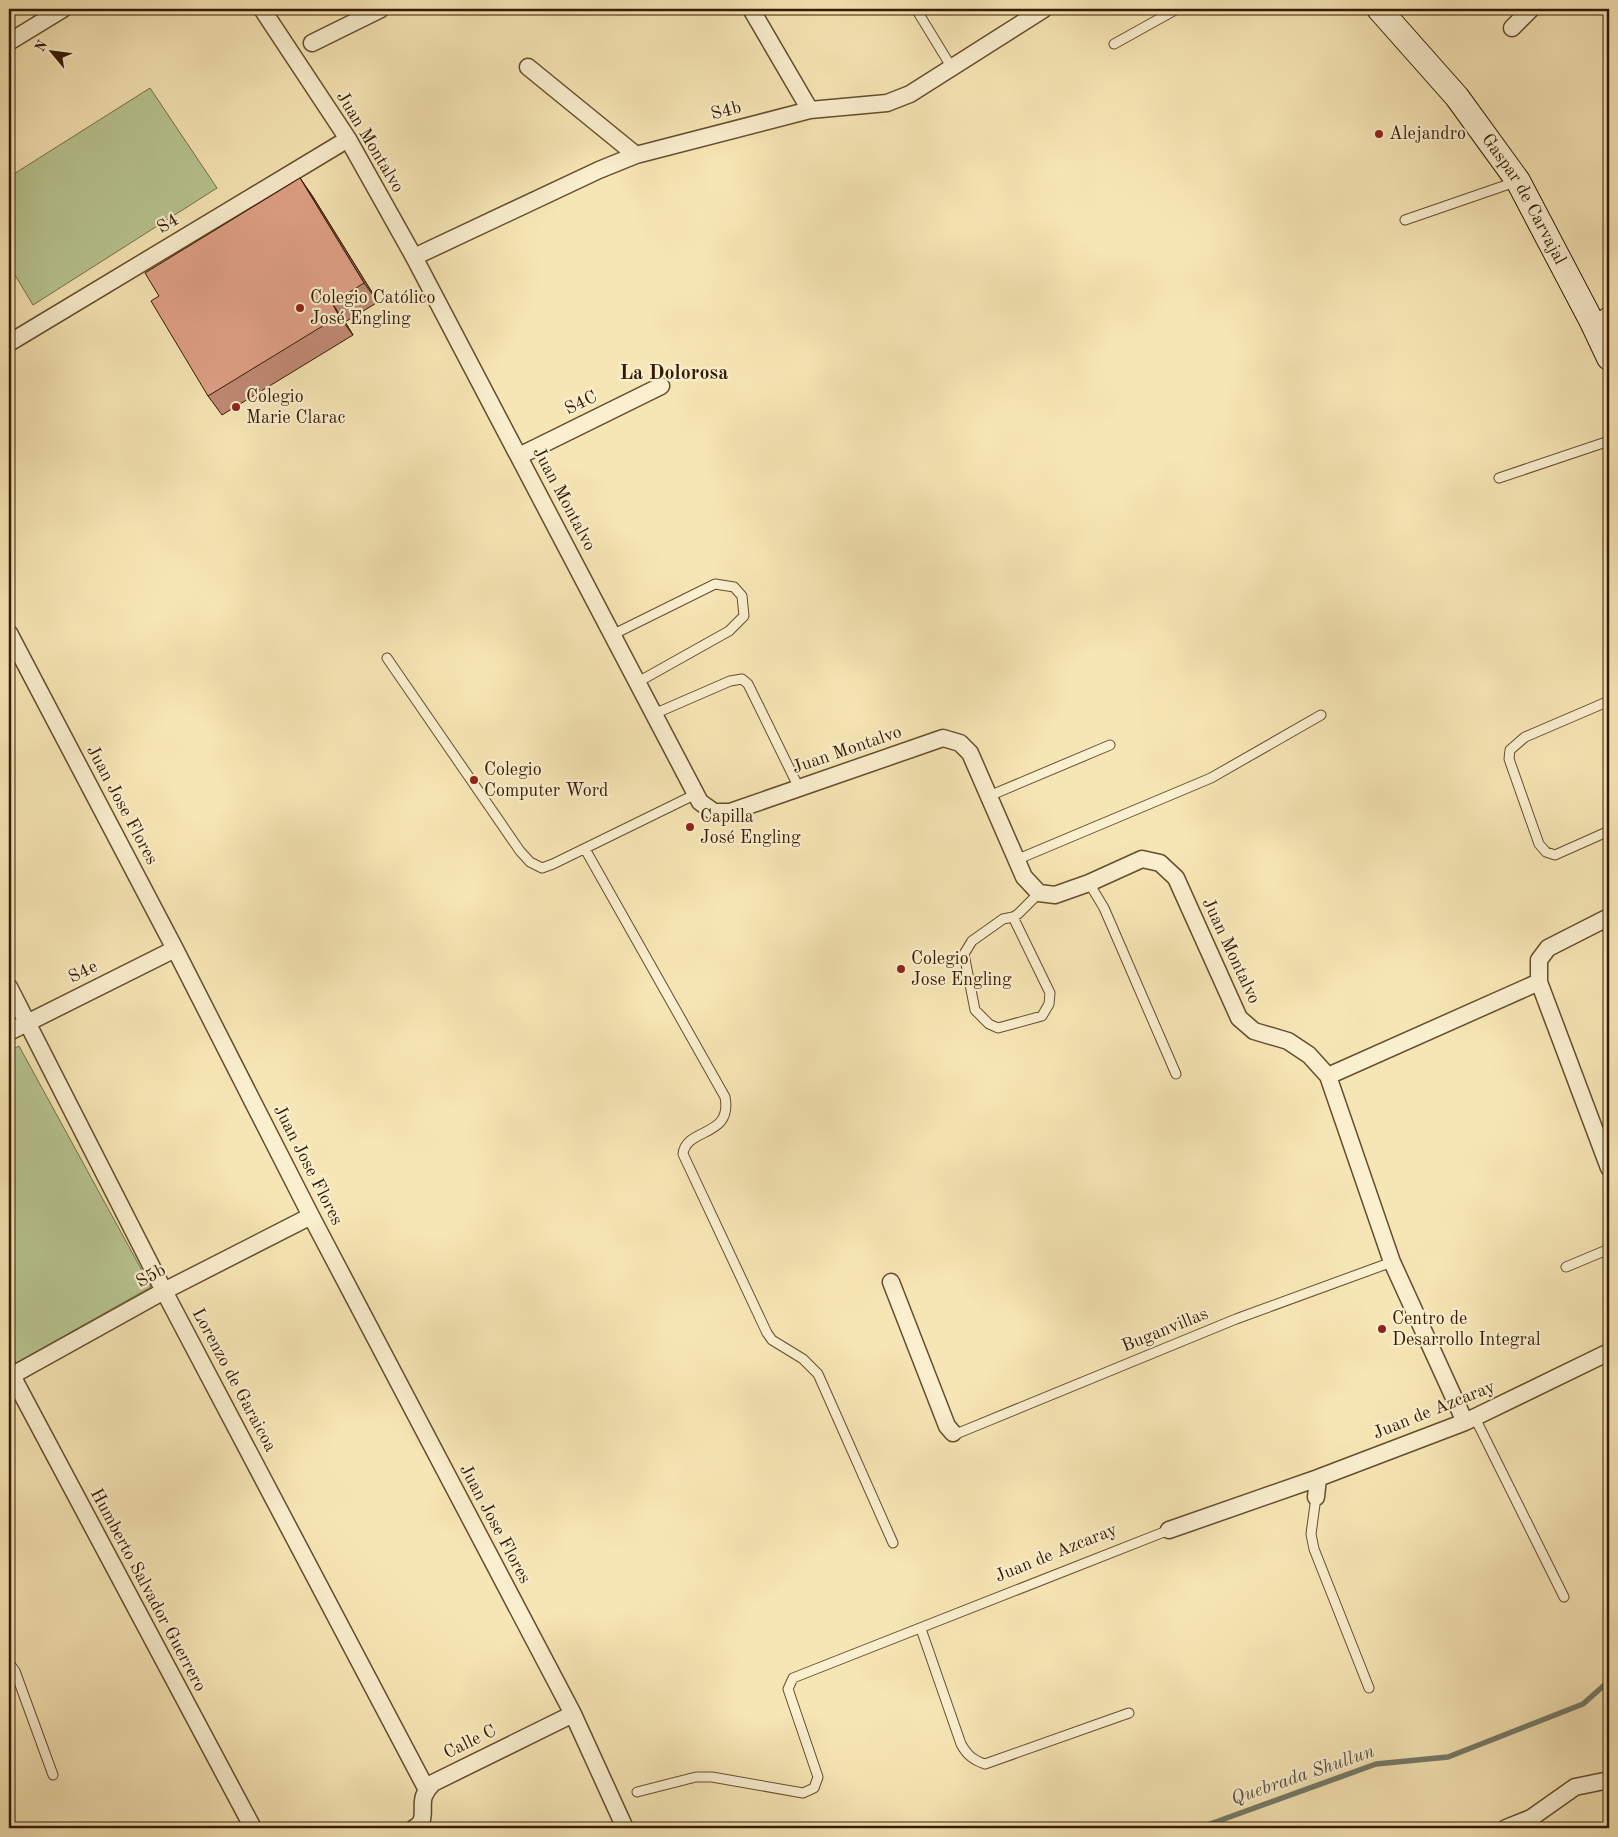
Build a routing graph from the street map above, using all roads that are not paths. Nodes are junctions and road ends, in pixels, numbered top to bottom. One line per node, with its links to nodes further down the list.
1 (64, 9): 11 (street)
2 (262, 9): 17 (street, Juan Montalvo)
3 (381, 9): 12 (street)
4 (751, 9): 16 (street)
5 (916, 9): 15 (lane)
6 (1044, 9): 15 (street, S4b)
7 (1177, 9): 13 (lane)
8 (1379, 9): 19 (street, Gaspar de Carvajal)
9 (1531, 9): 10 (street)
10 (1512, 28)
11 (9, 42)
12 (312, 42)
13 (1114, 44)
14 (528, 67): 18 (street)
15 (952, 68): 16 (street, S4b)
16 (810, 110): 18 (street, S4b)
17 (348, 139): 21 (street, Juan Montalvo); 23 (street, S4)
18 (636, 155): 21 (street, S4b)
19 (1518, 181): 20 (lane); 22 (street, Gaspar de Carvajal)
20 (1405, 220)
21 (414, 257): 27 (street, Juan Montalvo)
22 (1601, 316): 24 (street, Gaspar de Carvajal)
23 (9, 344)
24 (1609, 358)
25 (661, 386): 27 (street, S4C)
26 (1609, 441): 28 (lane)
27 (519, 456): 30 (street, Juan Montalvo)
28 (1499, 478)
29 (9, 633): 47 (street, Juan Jose Flores)
30 (612, 635): 32 (street, Juan Montalvo); 32 (lane)
31 (387, 658): 41 (lane)
32 (638, 682): 34 (street, Juan Montalvo)
33 (1609, 701): 40 (lane)
34 (654, 714): 37 (lane); 38 (street, Juan Montalvo)
35 (1321, 715): 42 (lane)
36 (1110, 745): 39 (lane)
37 (799, 788): 38 (street, Juan Montalvo); 39 (street, Juan Montalvo)
38 (696, 794): 41 (lane)
39 (989, 796): 42 (street, Juan Montalvo)
40 (1609, 831)
41 (585, 848): 68 (lane)
42 (1016, 860): 44 (street, Juan Montalvo)
43 (1089, 883): 44 (street, Juan Montalvo); 52 (lane); 53 (street, Juan Montalvo)
44 (1039, 893): 46 (lane)
45 (1609, 917): 48 (street)
46 (1013, 918): 46 (lane)
47 (175, 949): 50 (street, S4e); 55 (street, Juan Jose Flores)
48 (1539, 982): 53 (street); 54 (street)
49 (9, 987): 50 (street, Lorenzo de Garaicoa)
50 (27, 1022): 51 (street, S4e); 60 (street, Lorenzo de Garaicoa)
51 (9, 1032)
52 (1176, 1074)
53 (1328, 1076): 57 (street, Juan Montalvo)
54 (1609, 1168)
55 (311, 1216): 60 (street, S5b); 74 (street, Juan Jose Flores)
56 (1609, 1249): 58 (lane)
57 (1392, 1262): 63 (street, Juan Montalvo); 64 (lane, Buganvillas)
58 (1566, 1267)
59 (891, 1282): 64 (street)
60 (164, 1291): 62 (street, S5b); 77 (street, Lorenzo de Garaicoa)
61 (1609, 1352): 63 (street, Juan de Azcaray)
62 (10, 1373): 79 (street, Humberto Salvador Guerrero)
63 (1470, 1420): 65 (street, Juan de Azcaray); 69 (lane)
64 (953, 1433)
65 (1318, 1478): 66 (street); 67 (street, Juan de Azcaray)
66 (1316, 1497): 72 (lane)
67 (1168, 1530): 70 (lane, Juan de Azcaray)
68 (893, 1543)
69 (1564, 1598)
70 (921, 1629): 73 (lane); 78 (lane, Juan de Azcaray)
71 (9, 1663): 75 (lane)
72 (1369, 1688)
73 (1129, 1713)
74 (573, 1714): 77 (street, Calle C); 81 (street, Juan Jose Flores)
75 (52, 1776)
76 (1609, 1780): 82 (street)
77 (427, 1790): 80 (street)
78 (636, 1792)
79 (253, 1828)
80 (414, 1828)
81 (624, 1828)
82 (1506, 1828)

